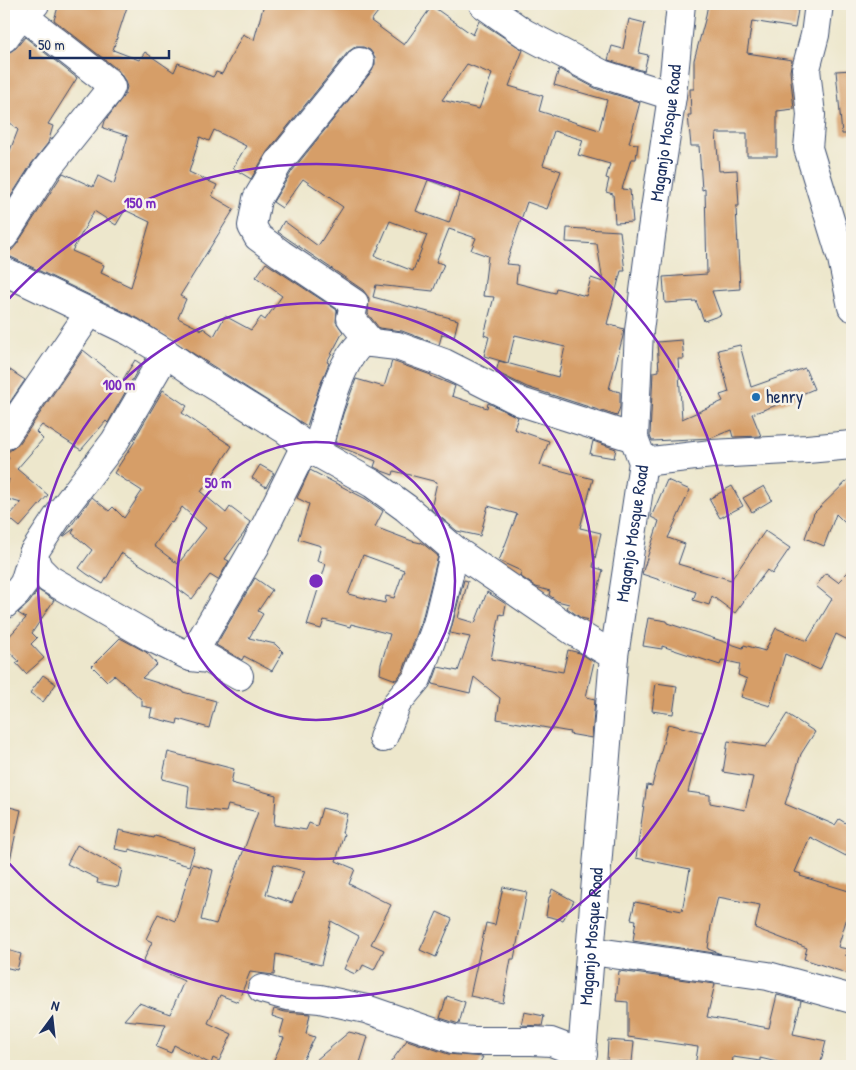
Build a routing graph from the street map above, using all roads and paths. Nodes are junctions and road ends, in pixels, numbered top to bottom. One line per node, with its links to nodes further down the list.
1 (483, 4): 7 (street)
2 (681, 4): 7 (street, Maganjo Mosque Road)
3 (818, 4): 10 (street)
4 (28, 9): 5 (street); 8 (street)
5 (4, 38)
6 (360, 62): 12 (street)
7 (672, 96): 17 (street, Maganjo Mosque Road)
8 (4, 236)
9 (4, 271): 11 (street)
10 (852, 307)
11 (90, 312): 13 (street); 14 (street)
12 (371, 343): 16 (street); 17 (street)
13 (166, 353): 16 (street); 19 (street)
14 (6, 435)
15 (852, 445): 17 (street)
16 (311, 449): 18 (street); 22 (street)
17 (638, 450): 21 (street, Maganjo Mosque Road)
18 (455, 550): 21 (street); 24 (street)
19 (33, 554): 20 (street); 22 (street)
20 (4, 605)
21 (614, 656): 25 (street, Maganjo Mosque Road)
22 (191, 657): 23 (street)
23 (239, 676)
24 (383, 738)
25 (591, 951): 27 (street); 28 (street, Maganjo Mosque Road)
26 (262, 989): 28 (street)
27 (852, 999)
28 (582, 1060)

